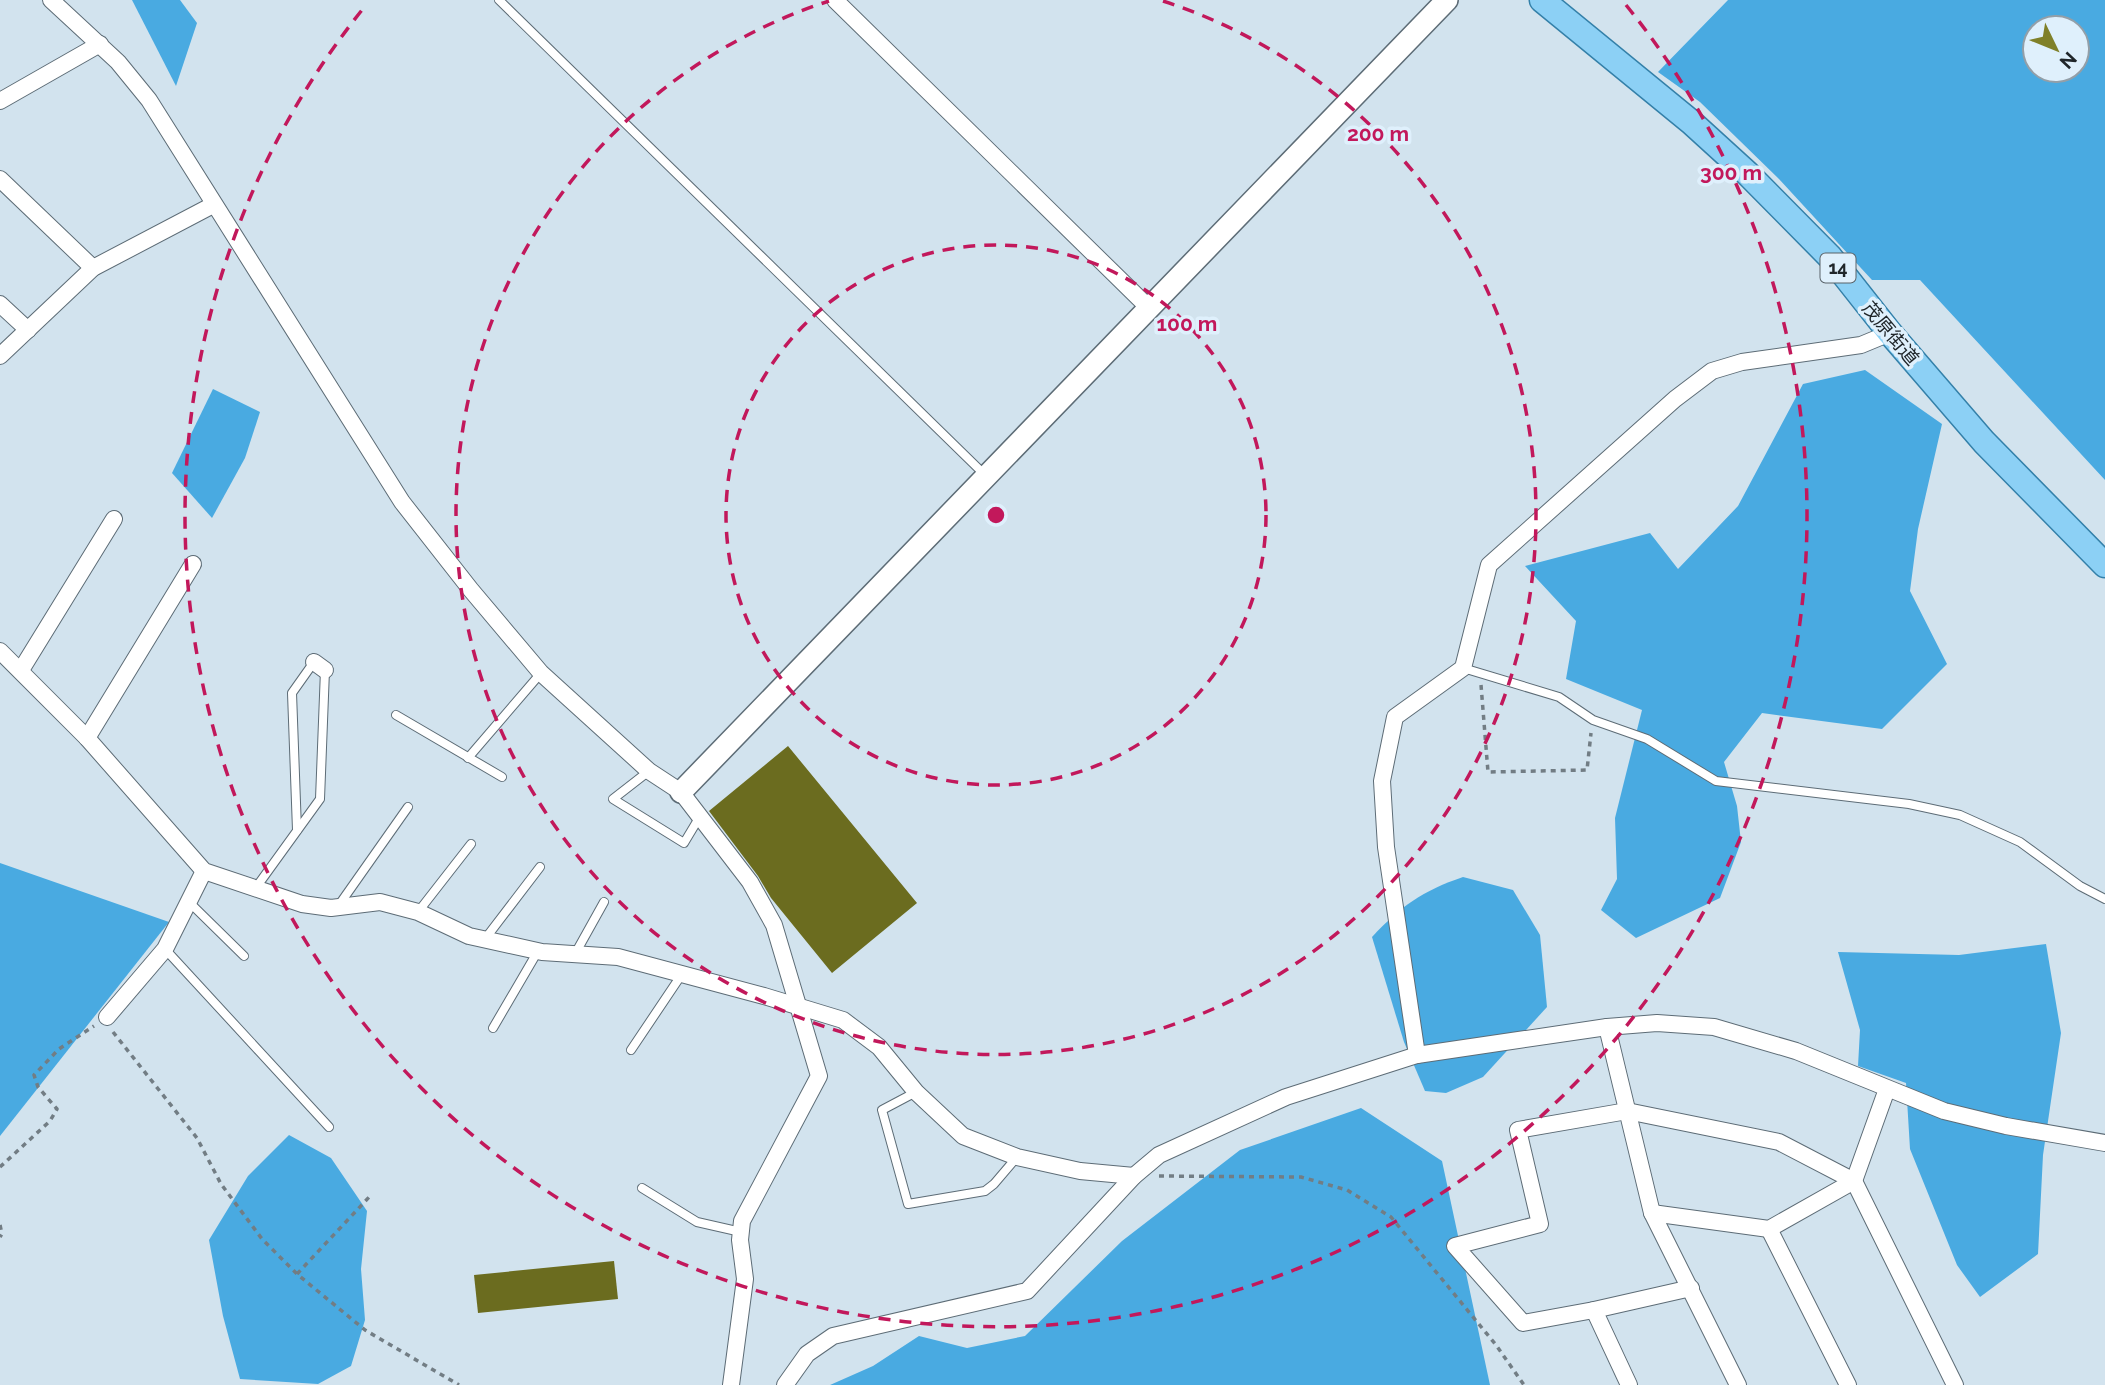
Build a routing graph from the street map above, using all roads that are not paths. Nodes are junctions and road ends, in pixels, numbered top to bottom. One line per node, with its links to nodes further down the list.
1 (51, 0): 6 (street)
2 (499, 0): 16 (lane)
3 (835, 0): 12 (street)
4 (1447, 0): 12 (street)
5 (1544, 1): 14 (main road, 茂原街道 / 14)
6 (100, 44): 7 (street); 9 (street)
7 (0, 101)
8 (0, 179): 10 (street)
9 (213, 205): 10 (street); 23 (street)
10 (93, 268): 13 (street)
11 (0, 304): 13 (street)
12 (1149, 308): 16 (street)
13 (28, 330): 15 (street)
14 (1890, 333): 19 (main road, 茂原街道 / 14); 21 (street)
15 (0, 356)
16 (986, 476): 29 (street)
17 (114, 519): 22 (street)
18 (193, 564): 25 (street)
19 (2105, 565)
20 (0, 652): 22 (street)
21 (1463, 668): 37 (lane); 53 (street)
22 (21, 670): 25 (street)
23 (541, 673): 26 (lane); 27 (street)
24 (396, 715): 26 (lane)
25 (87, 738): 35 (street)
26 (468, 758): 28 (lane)
27 (649, 771): 29 (street); 31 (lane)
28 (502, 777)
29 (681, 792): 31 (street)
30 (408, 807): 40 (lane)
31 (699, 818): 48 (street)
32 (297, 830): 32 (lane); 36 (lane)
33 (471, 844): 41 (lane)
34 (540, 867): 42 (lane)
35 (204, 871): 36 (street); 38 (street)
36 (255, 889): 40 (street)
37 (2105, 899)
38 (189, 902): 43 (street); 46 (lane)
39 (604, 902): 45 (lane)
40 (337, 908): 41 (street)
41 (418, 912): 42 (street)
42 (485, 939): 44 (street)
43 (165, 949): 49 (street); 57 (lane)
44 (538, 951): 45 (street); 51 (lane)
45 (575, 954): 47 (street)
46 (244, 956)
47 (682, 974): 48 (street); 52 (lane)
48 (799, 1006): 55 (street); 65 (street)
49 (107, 1017)
50 (1607, 1027): 53 (street); 54 (street); 56 (street)
51 (493, 1028)
52 (632, 1050)
53 (1417, 1055): 60 (street)
54 (1887, 1089): 58 (street); 61 (street)
55 (916, 1092): 59 (street); 59 (lane)
56 (1628, 1111): 61 (street); 63 (street); 67 (street)
57 (330, 1127)
58 (2105, 1143)
59 (1017, 1157): 60 (street)
60 (1134, 1176): 69 (street)
61 (1854, 1181): 64 (street); 73 (street)
62 (642, 1188): 65 (lane)
63 (1652, 1213): 64 (street); 66 (street)
64 (1769, 1229): 72 (street)
65 (741, 1232): 68 (street)
66 (1691, 1288): 67 (street); 71 (street)
67 (1594, 1310): 70 (street)
68 (731, 1385)
69 (785, 1385)
70 (1629, 1385)
71 (1738, 1385)
72 (1848, 1385)
73 (1955, 1385)

